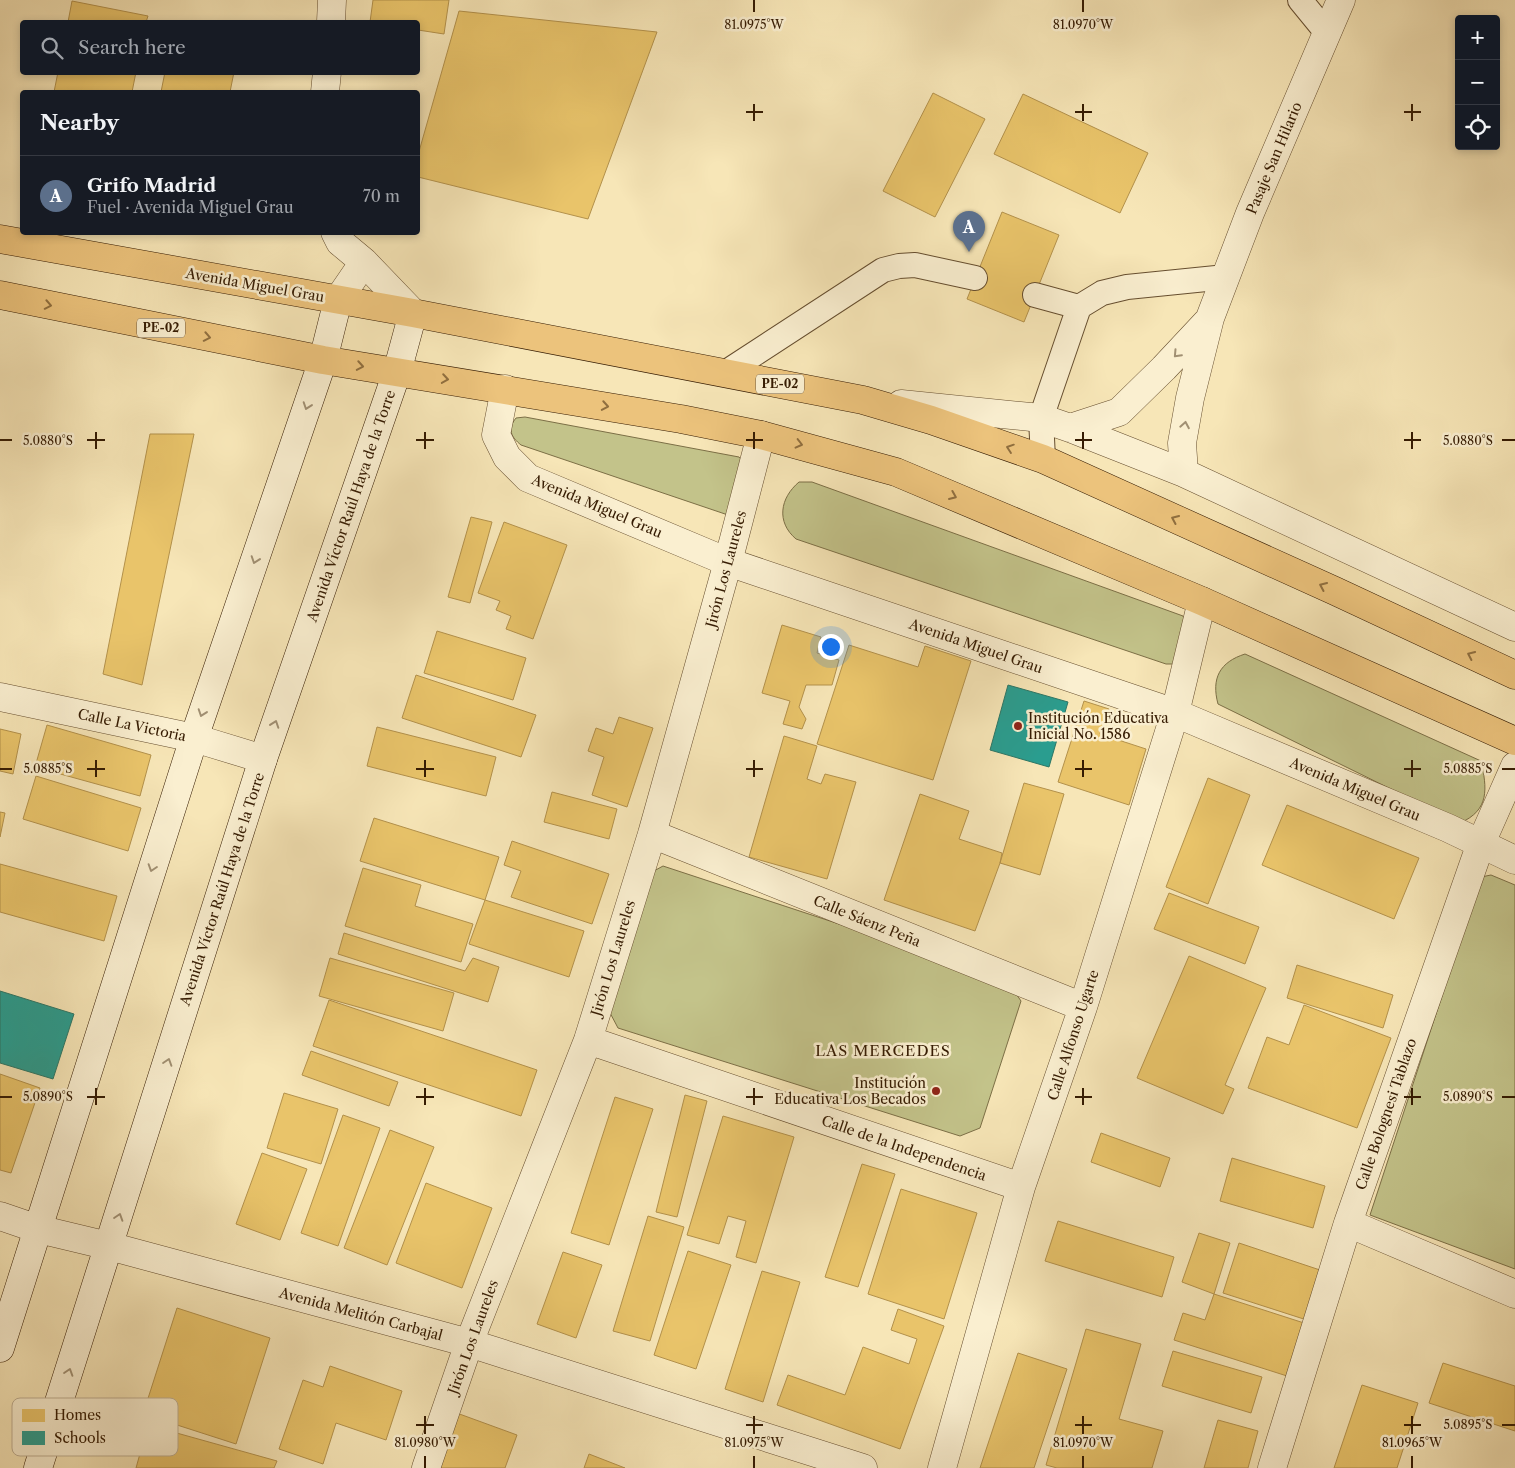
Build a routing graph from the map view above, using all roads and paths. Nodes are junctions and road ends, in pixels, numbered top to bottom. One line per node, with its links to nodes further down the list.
1 (332, 0): 4 (street)
2 (1300, 0): 5 (lane)
3 (1341, 0): 5 (street, Pasaje San Hilario)
4 (330, 20)
5 (1327, 33): 11 (street, Pasaje San Hilario)
6 (327, 75): 7 (street)
7 (325, 90)
8 (336, 235): 10 (street)
9 (0, 239): 15 (highway, Avenida Miguel Grau / PE-02)
10 (364, 262): 15 (street); 17 (street)
11 (1226, 277): 16 (lane); 18 (street, Pasaje San Hilario)
12 (975, 278): 21 (lane)
13 (0, 295): 19 (highway, PE-02, one-way to 19)
14 (1035, 295): 16 (lane)
15 (338, 300): 17 (highway, Avenida Miguel Grau / PE-02); 19 (street)
16 (1079, 306): 24 (lane)
17 (413, 313): 20 (street, Avenida Víctor Raúl Haya de la Torre); 21 (highway, Avenida Miguel Grau / PE-02)
18 (1210, 318): 25 (street, Pasaje San Hilario, one-way to 25); 28 (street, Pasaje San Hilario, one-way to 18)
19 (323, 360): 20 (highway, PE-02, one-way to 20); 35 (street, one-way to 35)
20 (397, 372): 22 (highway, PE-02, one-way to 22); 37 (street, Avenida Víctor Raúl Haya de la Torre, one-way to 20)
21 (725, 373): 23 (highway, Avenida Miguel Grau / PE-02)
22 (505, 389): 26 (highway, PE-02, one-way to 26); 29 (street, Avenida Miguel Grau)
23 (863, 400): 24 (street, Avenida Miguel Grau); 27 (highway, Avenida Miguel Grau / PE-02, one-way to 23)
24 (1040, 418): 25 (street, Avenida Miguel Grau); 27 (lane)
25 (1070, 428): 28 (street, Avenida Miguel Grau)
26 (761, 434): 29 (street, Jirón Los Laureles); 30 (highway, PE-02, one-way to 30)
27 (1042, 460): 32 (highway, Avenida Miguel Grau / PE-02, one-way to 27)
28 (1184, 473): 31 (street, Avenida Miguel Grau)
29 (728, 562): 34 (street, Avenida Miguel Grau); 39 (street, Jirón Los Laureles)
30 (1202, 601): 34 (street, Calle Alfonso Ugarte); 36 (highway, PE-02)
31 (1515, 627)
32 (1515, 675)
33 (0, 697): 35 (street, Calle La Victoria)
34 (1175, 713): 40 (street, Avenida Miguel Grau); 42 (street, Calle Alfonso Ugarte)
35 (194, 738): 37 (street, Calle La Victoria); 47 (street, one-way to 47)
36 (1515, 741)
37 (263, 759): 48 (street, Avenida Víctor Raúl Haya de la Torre, one-way to 37)
38 (1515, 766): 40 (street, Calle Bolognesi Tablazo)
39 (652, 834): 42 (street, Calle Sáenz Peña); 43 (street, Jirón Los Laureles)
40 (1481, 843): 41 (street, Avenida Miguel Grau); 46 (street, Calle Bolognesi Tablazo)
41 (1515, 860)
42 (1083, 1008): 44 (street, Calle Alfonso Ugarte)
43 (588, 1040): 44 (street, Calle de la Independencia); 50 (street, Jirón Los Laureles)
44 (1021, 1187): 57 (street, Calle Alfonso Ugarte)
45 (0, 1216): 47 (street, Avenida Melitón Carbajal)
46 (1348, 1223): 49 (street); 58 (street, Calle Bolognesi Tablazo)
47 (38, 1229): 48 (street, Avenida Melitón Carbajal); 51 (street)
48 (109, 1246): 50 (street, Avenida Melitón Carbajal); 52 (street, Avenida Víctor Raúl Haya de la Torre, one-way to 48)
49 (1515, 1294)
50 (469, 1344): 55 (street, Jirón Los Laureles); 56 (street, Avenida Melitón Carbajal)
51 (0, 1348)
52 (60, 1398)
53 (42, 1456): 54 (street, Avenida Víctor Raúl Haya de la Torre, one-way to 53)
54 (38, 1468)
55 (426, 1468)
56 (863, 1468)
57 (942, 1468)
58 (1272, 1468)

